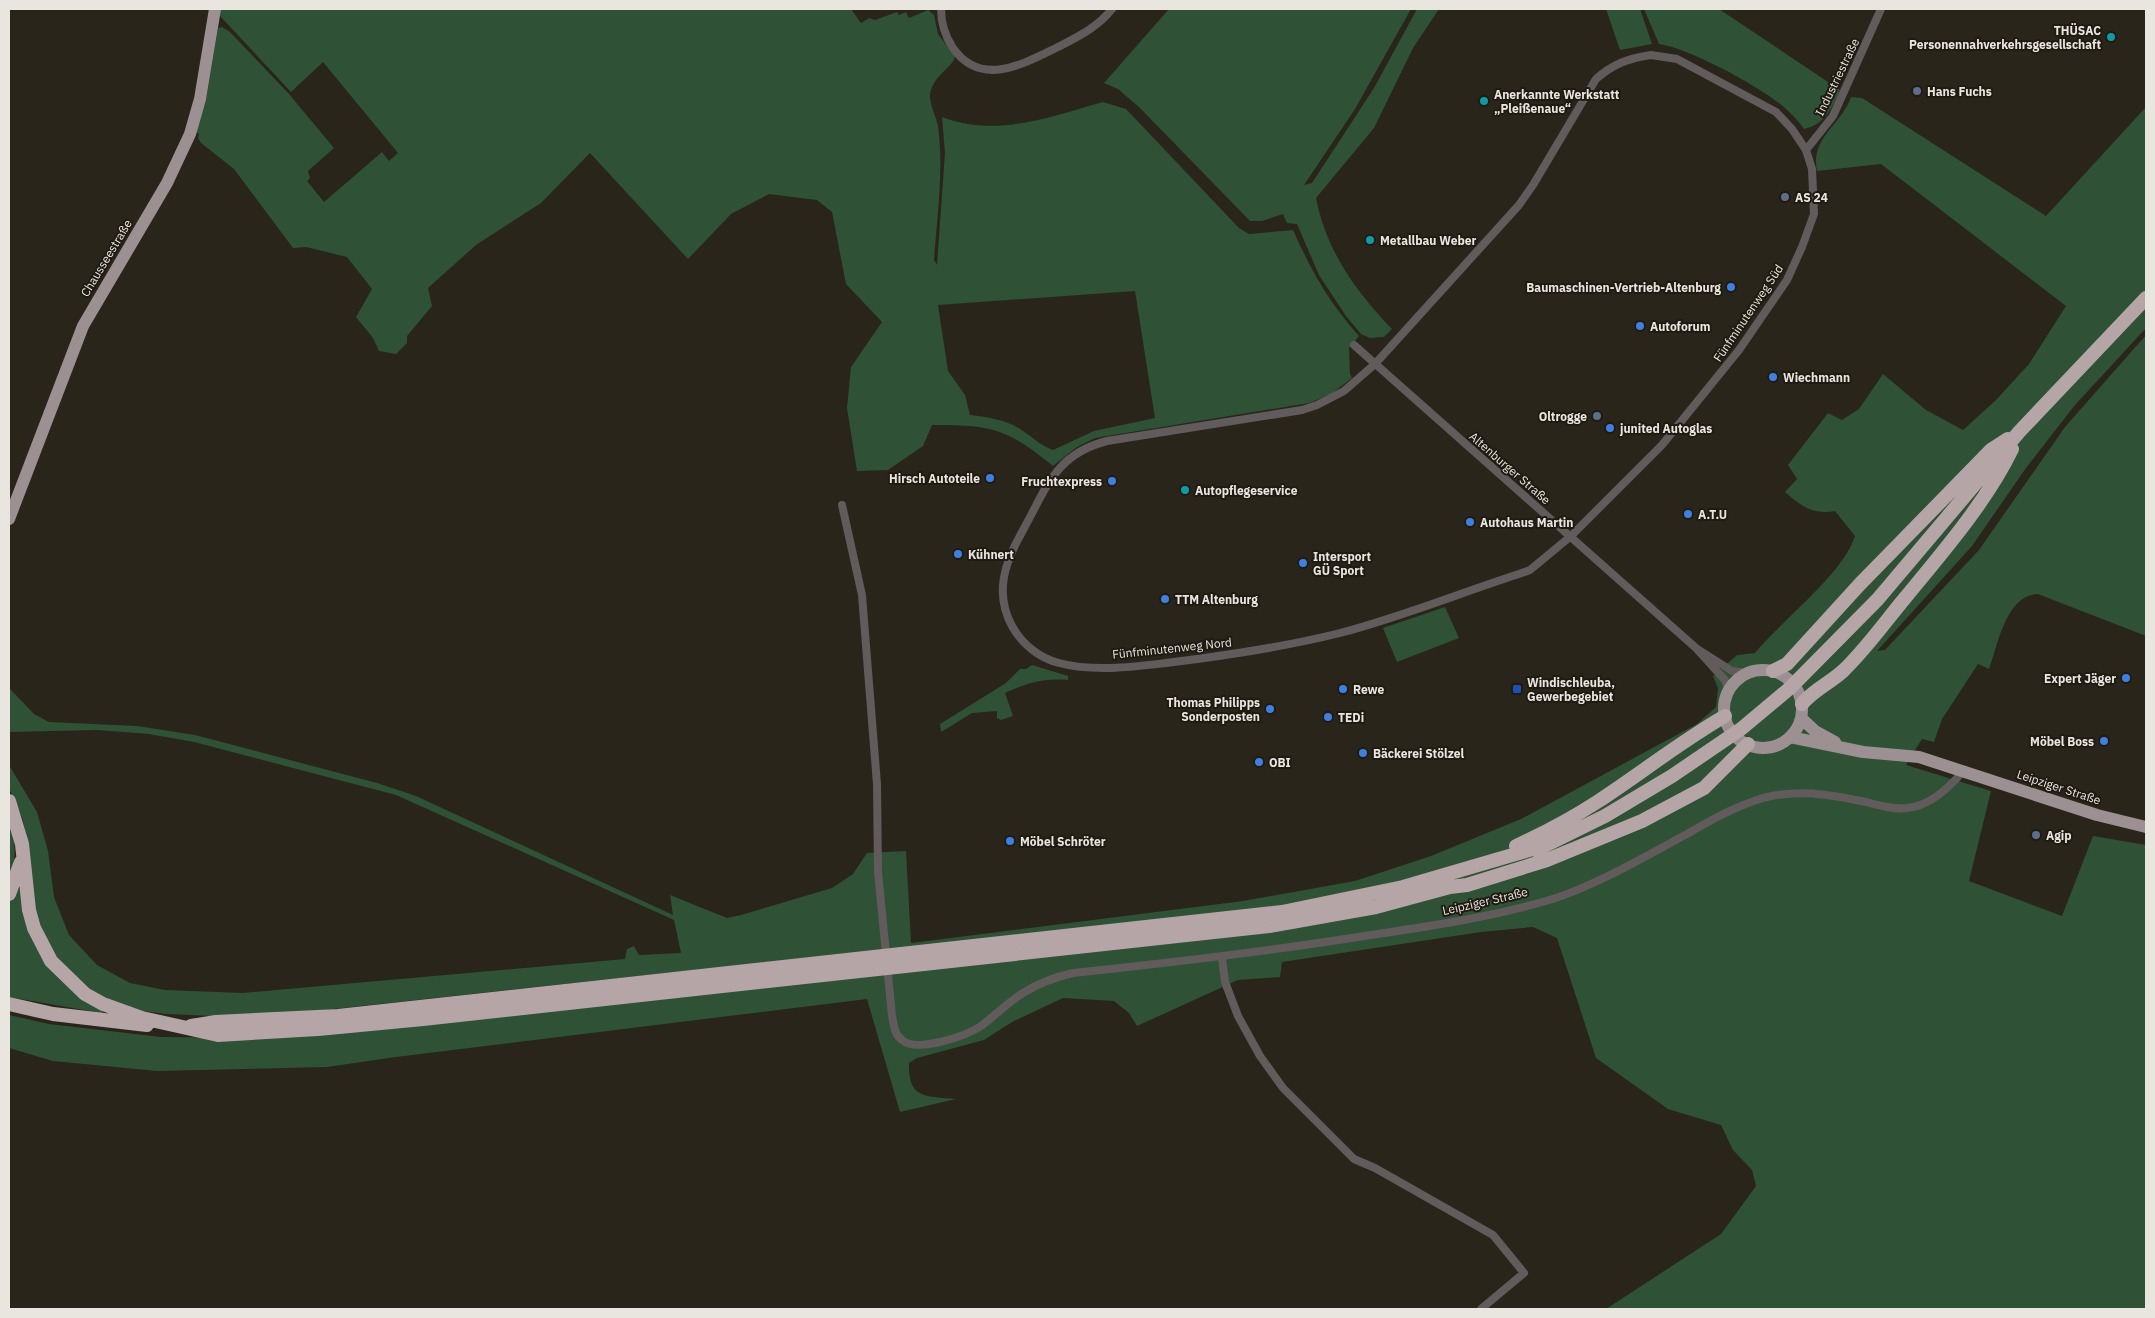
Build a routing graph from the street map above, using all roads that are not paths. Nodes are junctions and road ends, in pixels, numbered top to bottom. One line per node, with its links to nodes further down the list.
1 (215, 9): 11 (main road, Chausseestraße)
2 (941, 9): 3 (street)
3 (1112, 9)
4 (1882, 9): 5 (street, Industriestraße)
5 (1806, 150): 8 (street, Fünfminutenweg Süd); 12 (street, Fünfminutenweg Süd)
6 (2146, 298): 9 (highway)
7 (1354, 345): 8 (street, Altenburger Straße)
8 (1375, 364): 12 (street, Altenburger Straße); 12 (street, Fünfminutenweg Nord)
9 (2020, 432): 14 (highway); 17 (highway); 25 (highway)
10 (842, 505): 30 (street, Leipziger Straße)
11 (9, 519)
12 (1571, 536): 13 (street, Altenburger Straße)
13 (1696, 648): 15 (street, Altenburger Straße); 16 (street, Altenburger Straße)
14 (1773, 671): 15 (main road); 17 (main road)
15 (1747, 673): 16 (main road)
16 (1729, 690): 18 (main road)
17 (1801, 711): 19 (main road); 21 (main road, Leipziger Straße)
18 (1725, 716): 20 (main road); 27 (highway)
19 (1790, 737): 20 (main road); 21 (main road, Leipziger Straße)
20 (1748, 744): 28 (highway)
21 (1845, 748): 22 (main road, Leipziger Straße)
22 (1964, 770): 24 (main road, Leipziger Straße); 30 (street, Leipziger Straße)
23 (9, 800): 26 (highway)
24 (2146, 827)
25 (1543, 846): 27 (highway); 28 (highway)
26 (22, 856): 29 (highway); 32 (highway)
27 (1501, 857): 32 (highway)
28 (1450, 887): 32 (highway)
29 (9, 894)
30 (1222, 958): 33 (street)
31 (9, 1004): 32 (highway)
32 (182, 1028)
33 (1481, 1309)

